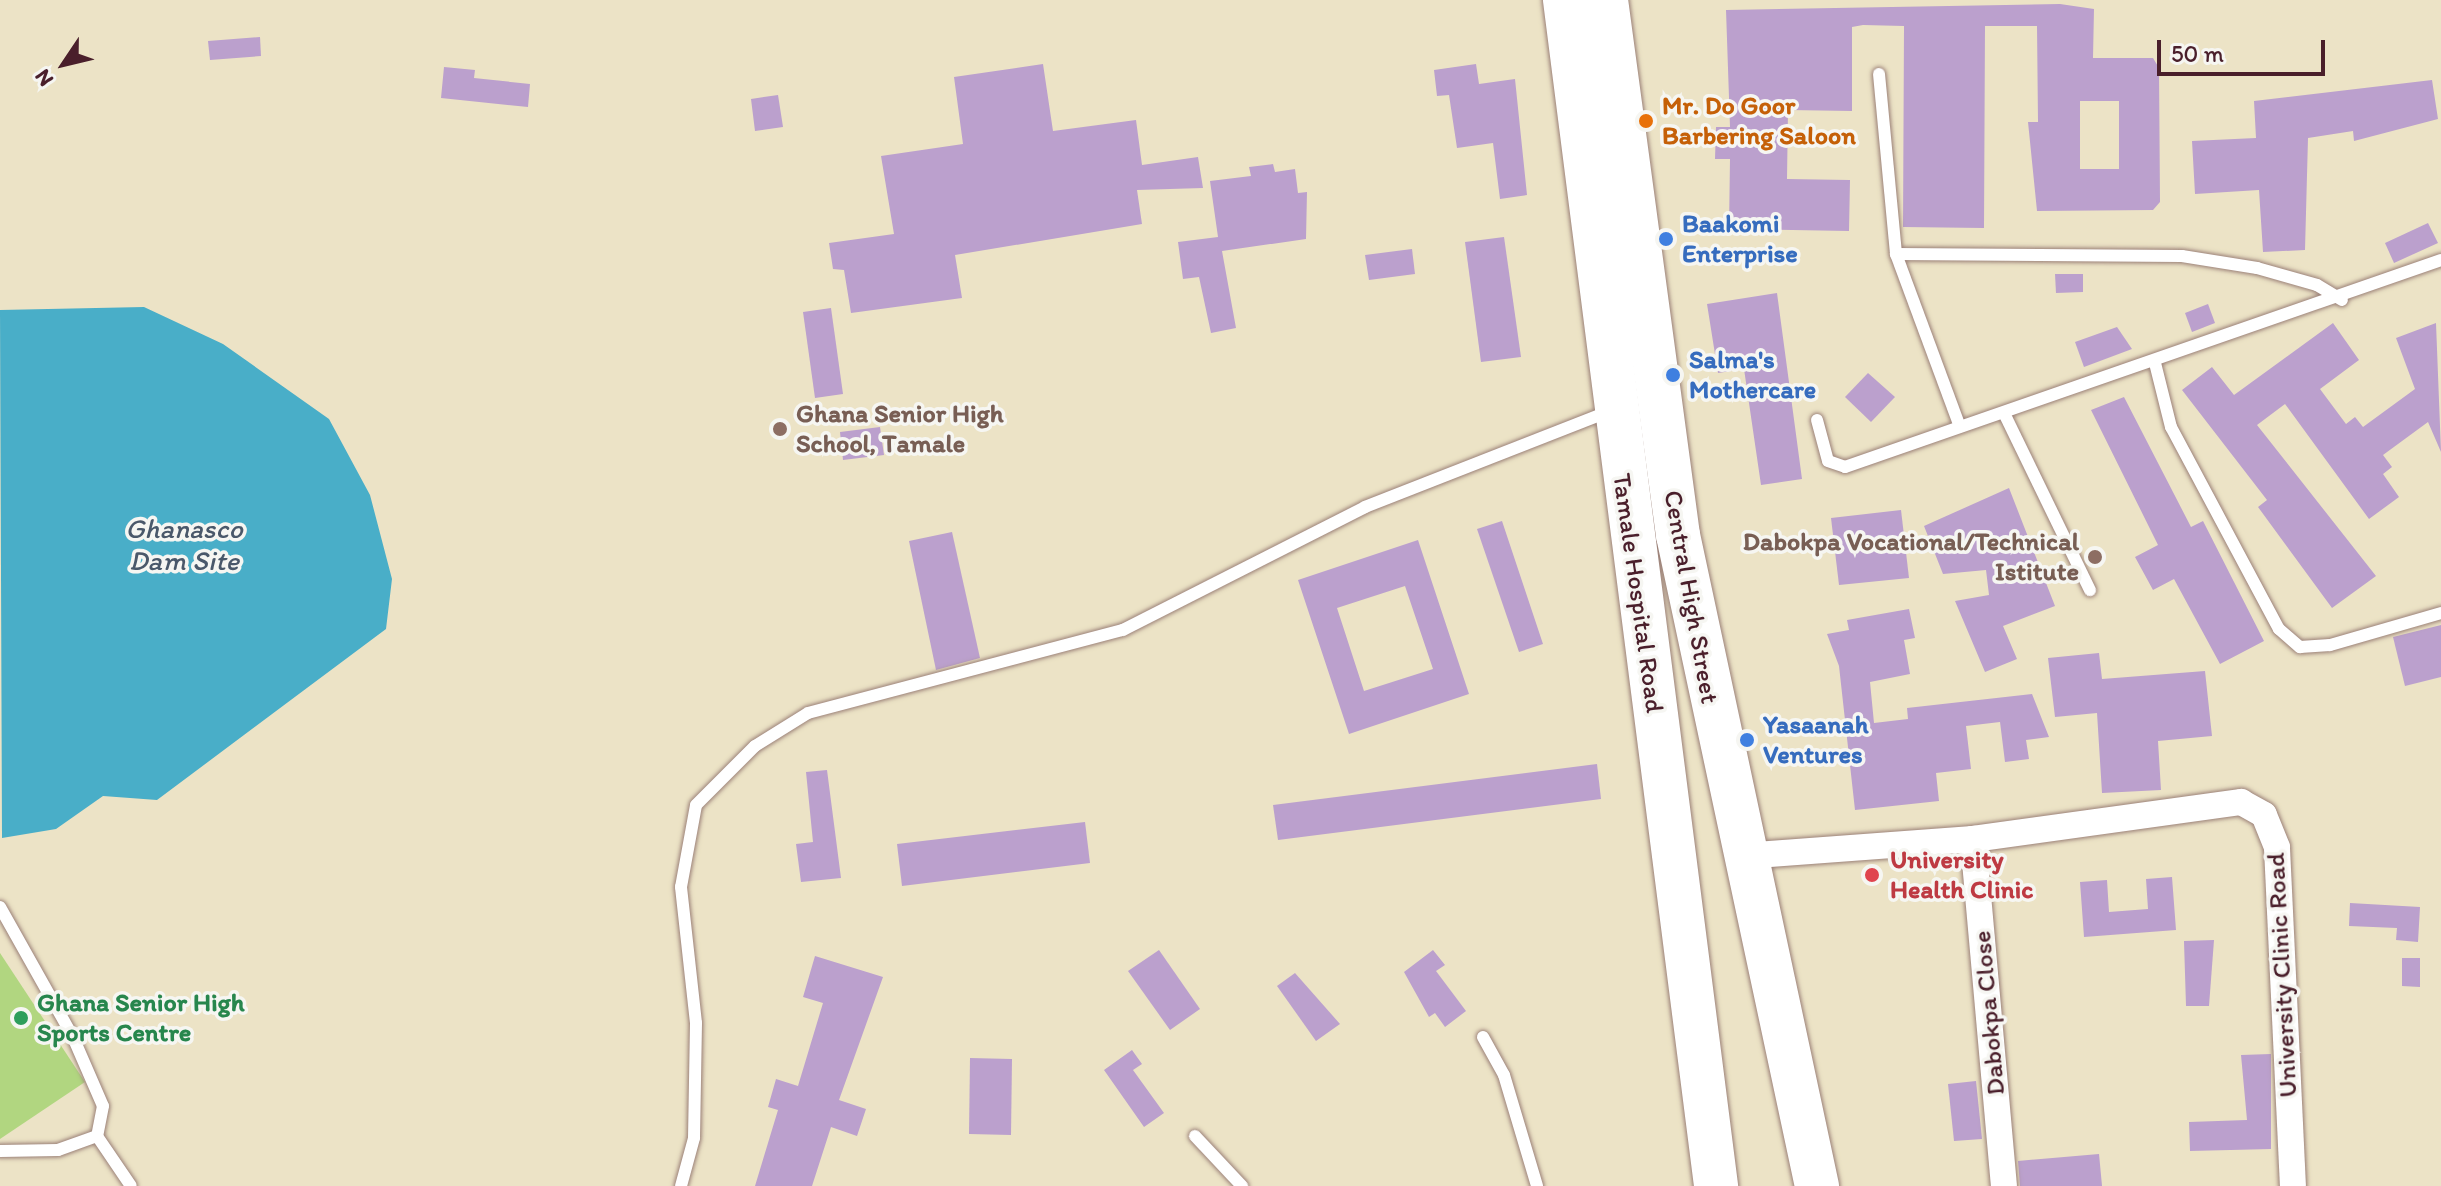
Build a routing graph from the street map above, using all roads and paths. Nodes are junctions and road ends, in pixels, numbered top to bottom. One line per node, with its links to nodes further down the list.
1 (1565, 0): 8 (highway, Tamale Hospital Road)
2 (1606, 0): 15 (highway, Central High Street)
3 (1879, 74): 4 (lane)
4 (1896, 254): 6 (lane); 11 (lane)
5 (2441, 260): 6 (lane)
6 (2342, 300): 7 (lane)
7 (2155, 363): 9 (lane); 13 (lane)
8 (1613, 410): 22 (lane); 25 (highway, Tamale Hospital Road)
9 (2004, 413): 11 (lane); 12 (lane)
10 (1817, 420): 11 (lane)
11 (1958, 422)
12 (2090, 590)
13 (2441, 613)
14 (1973, 839): 15 (street, University Clinic Road); 27 (street, Dabokpa Close); 28 (street, University Clinic Road)
15 (1742, 856): 26 (highway, Central High Street)
16 (0, 907): 18 (lane)
17 (1483, 1037): 24 (lane)
18 (97, 1136): 20 (lane); 21 (lane)
19 (1195, 1136): 23 (lane)
20 (0, 1151)
21 (131, 1186)
22 (681, 1186)
23 (1242, 1186)
24 (1537, 1186)
25 (1716, 1186)
26 (1817, 1186)
27 (2004, 1186)
28 (2293, 1186)

